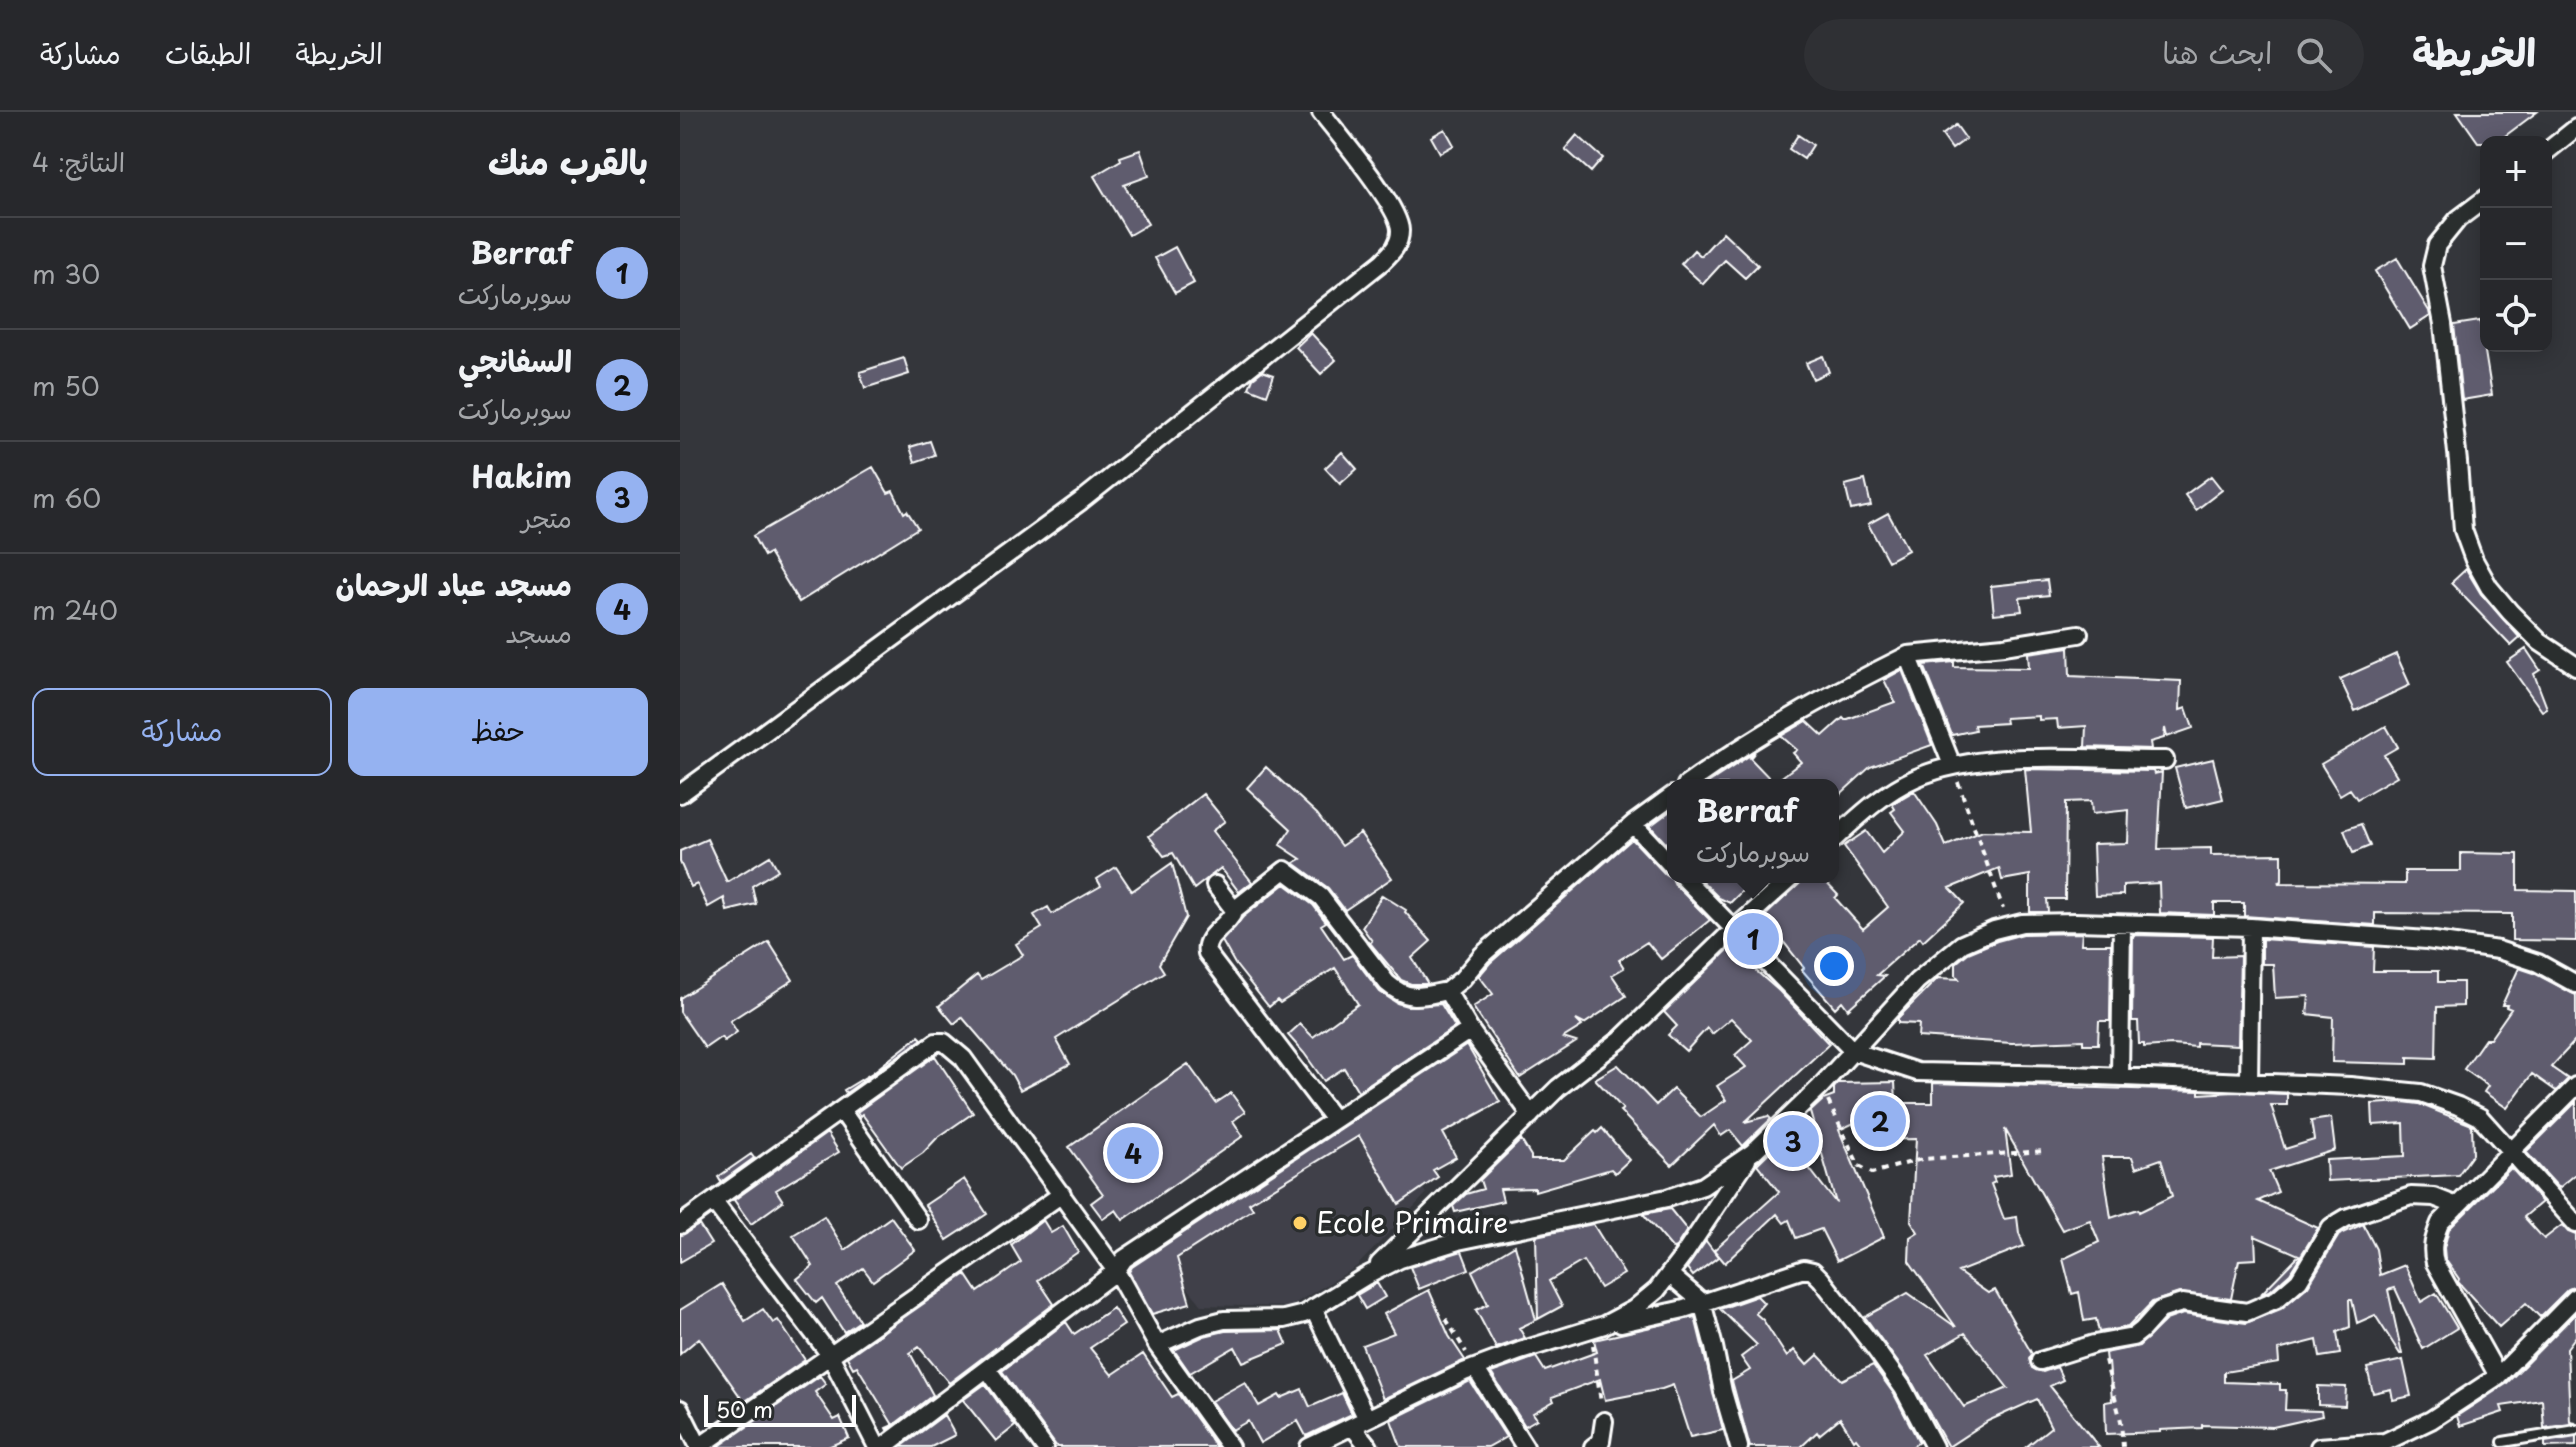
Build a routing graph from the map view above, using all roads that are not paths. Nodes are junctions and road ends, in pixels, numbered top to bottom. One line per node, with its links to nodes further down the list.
1 (1321, 112): 11 (street)
2 (2576, 128): 3 (street)
3 (2552, 147)
4 (2480, 202): 7 (street)
5 (2079, 634): 6 (street)
6 (1908, 655): 9 (street); 10 (street)
7 (2576, 666)
8 (2165, 760): 9 (street)
9 (1952, 765): 14 (street)
10 (1694, 779)
11 (680, 794)
12 (1667, 799): 13 (street)
13 (1633, 824): 15 (street); 24 (street)
14 (1839, 835)
15 (1667, 861)
16 (1689, 883): 22 (street)
17 (1785, 883): 22 (street)
18 (1215, 885): 19 (street)
19 (1234, 910): 24 (street); 32 (street)
20 (2122, 924): 21 (street); 26 (street); 27 (street)
21 (2251, 927): 23 (street); 28 (street)
22 (1733, 931): 26 (street); 31 (street)
23 (2576, 984)
24 (1447, 991): 25 (street)
25 (1470, 1030): 31 (street); 32 (street)
26 (1853, 1051): 27 (street); 34 (street)
27 (2120, 1077): 28 (street)
28 (2249, 1082): 33 (street)
29 (2576, 1086): 33 (street)
30 (841, 1110): 35 (street); 36 (street); 38 (street)
31 (1531, 1115): 43 (street)
32 (1334, 1120): 41 (street)
33 (2512, 1150): 37 (street); 39 (street)
34 (1753, 1152): 42 (street); 43 (street)
35 (1062, 1194): 41 (street); 49 (street)
36 (714, 1202): 40 (street); 49 (street)
37 (2457, 1206): 50 (street); 53 (street)
38 (918, 1220)
39 (2576, 1224)
40 (680, 1225)
41 (1116, 1271): 48 (street); 52 (street)
42 (1669, 1274): 45 (street); 47 (street)
43 (1366, 1276): 46 (street)
44 (2576, 1297): 53 (street)
45 (1702, 1302): 47 (street); 68 (street); 69 (street)
46 (1313, 1308): 48 (street); 56 (street)
47 (1591, 1329): 51 (street)
48 (1157, 1345): 63 (street)
49 (830, 1355): 60 (street); 61 (street)
50 (2040, 1361)
51 (1475, 1368): 56 (street); 66 (street)
52 (988, 1370): 61 (street); 62 (street)
53 (2498, 1376): 59 (street)
54 (680, 1409): 60 (street)
55 (1604, 1421): 67 (street)
56 (1360, 1422): 64 (street); 65 (street)
57 (2576, 1430): 58 (lane)
58 (2503, 1442)
59 (2361, 1446): 70 (street)
60 (699, 1447)
61 (880, 1447)
62 (1044, 1447)
63 (1230, 1447)
64 (1309, 1447)
65 (1369, 1447)
66 (1525, 1447)
67 (1593, 1447)
68 (1739, 1447)
69 (1934, 1447)
70 (2319, 1447)

